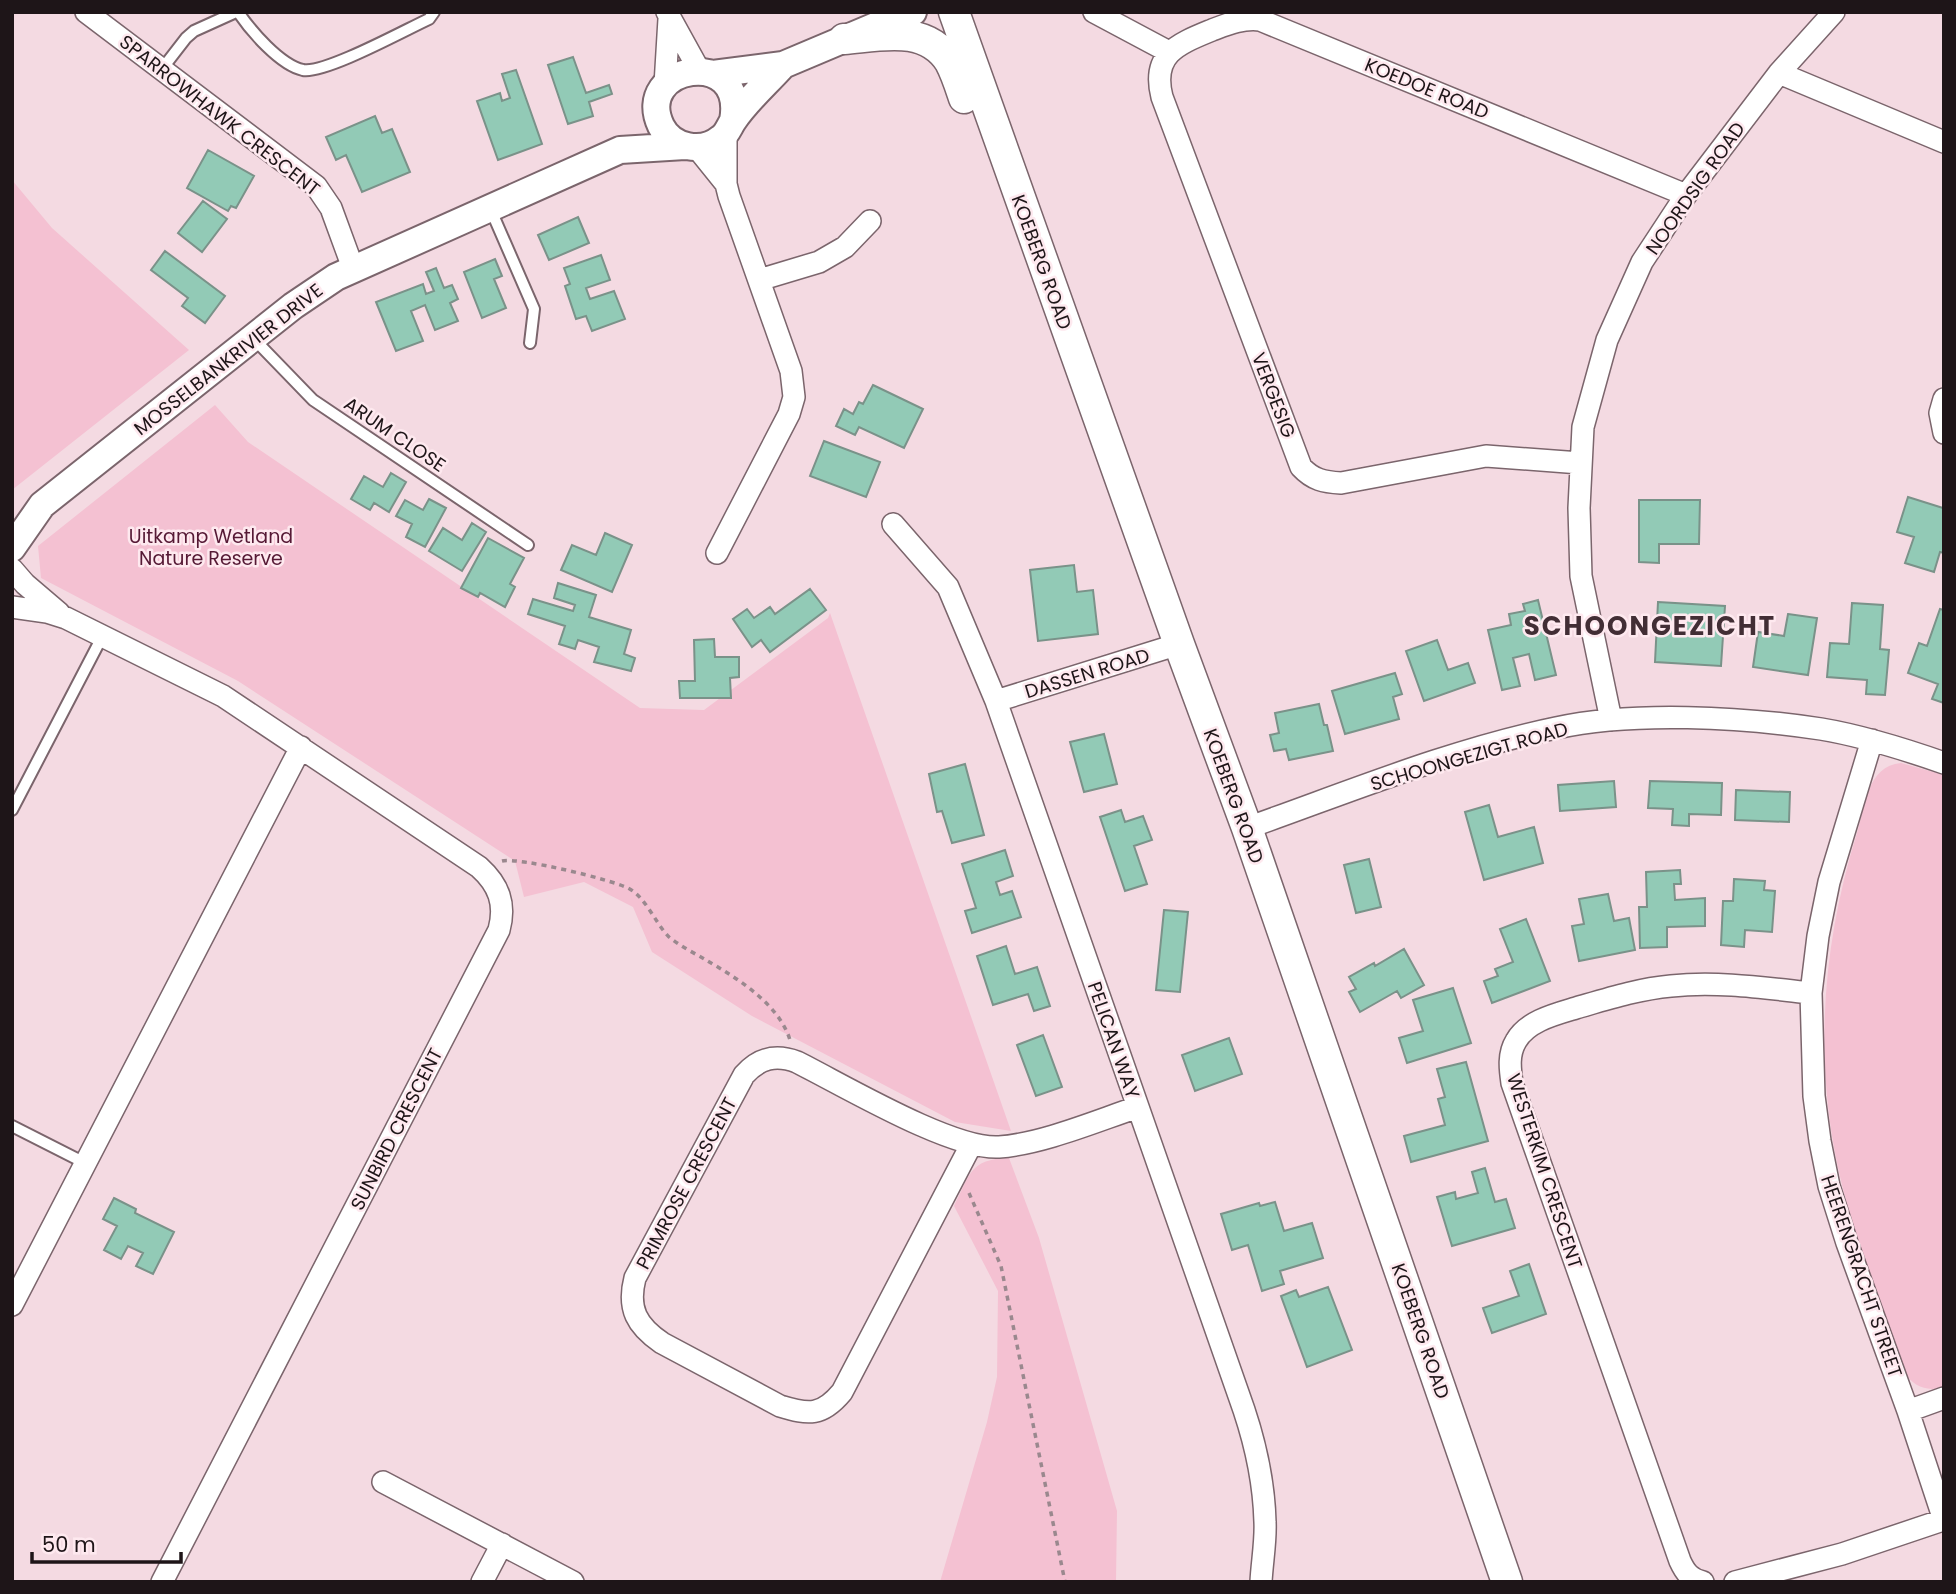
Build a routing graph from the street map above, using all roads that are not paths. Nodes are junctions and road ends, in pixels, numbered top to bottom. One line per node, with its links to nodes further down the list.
1 (86, 12): 12 (street, SPARROWHAWK CRESCENT)
2 (237, 12): 3 (lane); 12 (lane)
3 (434, 12)
4 (913, 12): 9 (street, MOSSELBANKRIVIER DRIVE)
5 (954, 12): 21 (main road, KOEBERG ROAD)
6 (1094, 12): 10 (street)
7 (1835, 12): 14 (street, NOORDSIG ROAD)
8 (668, 16): 13 (street); 15 (street)
9 (844, 39): 11 (street, MOSSELBANKRIVIER DRIVE); 21 (main road)
10 (1169, 52): 22 (street, KOEDOE ROAD); 31 (street, VERGESIG)
11 (782, 65): 13 (street, MOSSELBANKRIVIER DRIVE); 16 (street, MOSSELBANKRIVIER DRIVE)
12 (162, 69): 25 (street, SPARROWHAWK CRESCENT)
13 (706, 72): 15 (street, MOSSELBANKRIVIER DRIVE); 16 (street)
14 (1779, 73): 17 (street); 22 (street, NOORDSIG ROAD)
15 (662, 94): 18 (street); 19 (street, MOSSELBANKRIVIER DRIVE)
16 (729, 127): 18 (street, MOSSELBANKRIVIER DRIVE); 20 (street)
17 (1944, 142)
18 (691, 147): 19 (street, MOSSELBANKRIVIER DRIVE); 20 (street)
19 (620, 150): 23 (street, MOSSELBANKRIVIER DRIVE)
20 (726, 184): 26 (street)
21 (1017, 192): 42 (main road, KOEBERG ROAD)
22 (1686, 195): 31 (street, NOORDSIG ROAD)
23 (490, 208): 25 (street, MOSSELBANKRIVIER DRIVE); 28 (lane)
24 (870, 221): 26 (street)
25 (353, 268): 27 (street, MOSSELBANKRIVIER DRIVE)
26 (759, 280): 37 (street)
27 (253, 338): 32 (street, MOSSELBANKRIVIER DRIVE); 35 (lane, ARUM CLOSE)
28 (530, 343)
29 (1944, 399): 30 (street)
30 (1944, 433)
31 (1580, 463): 44 (street, NOORDSIG ROAD)
32 (42, 505): 33 (street, MOSSELBANKRIVIER DRIVE); 36 (street, MOSSELBANKRIVIER DRIVE)
33 (12, 516)
34 (893, 524): 43 (street, PELICAN WAY)
35 (528, 545)
36 (12, 548)
37 (717, 553)
38 (12, 569): 40 (street, SUNBIRD CRESCENT)
39 (12, 607): 40 (street, SUNBIRD CRESCENT)
40 (66, 618): 41 (street, SUNBIRD CRESCENT)
41 (102, 637): 46 (street, SUNBIRD CRESCENT); 48 (lane)
42 (1179, 644): 43 (street, DASSEN ROAD); 49 (main road, KOEBERG ROAD)
43 (996, 701): 51 (street, PELICAN WAY)
44 (1611, 720): 45 (street, SCHOONGEZIGT ROAD); 49 (street, SCHOONGEZIGT ROAD)
45 (1872, 740): 47 (street, SCHOONGEZIGT ROAD); 50 (street, HEERENGRACHT STREET)
46 (300, 747): 54 (street); 61 (street, SUNBIRD CRESCENT)
47 (1944, 763)
48 (12, 810)
49 (1247, 828): 65 (main road, KOEBERG ROAD)
50 (1811, 993): 57 (street, HEERENGRACHT STREET); 66 (street, WESTERKIM CRESCENT)
51 (1138, 1107): 53 (street, PRIMROSE CRESCENT); 64 (street, PELICAN WAY)
52 (12, 1126): 54 (lane)
53 (971, 1145): 53 (street, PRIMROSE CRESCENT)
54 (85, 1163): 55 (street)
55 (12, 1305)
56 (1944, 1398): 57 (street)
57 (1908, 1411): 59 (street, HEERENGRACHT STREET)
58 (383, 1482): 60 (street)
59 (1944, 1520): 67 (street)
60 (502, 1544): 62 (street); 63 (street)
61 (162, 1582)
62 (482, 1582)
63 (573, 1582)
64 (1261, 1582)
65 (1507, 1582)
66 (1703, 1582)
67 (1735, 1582)

